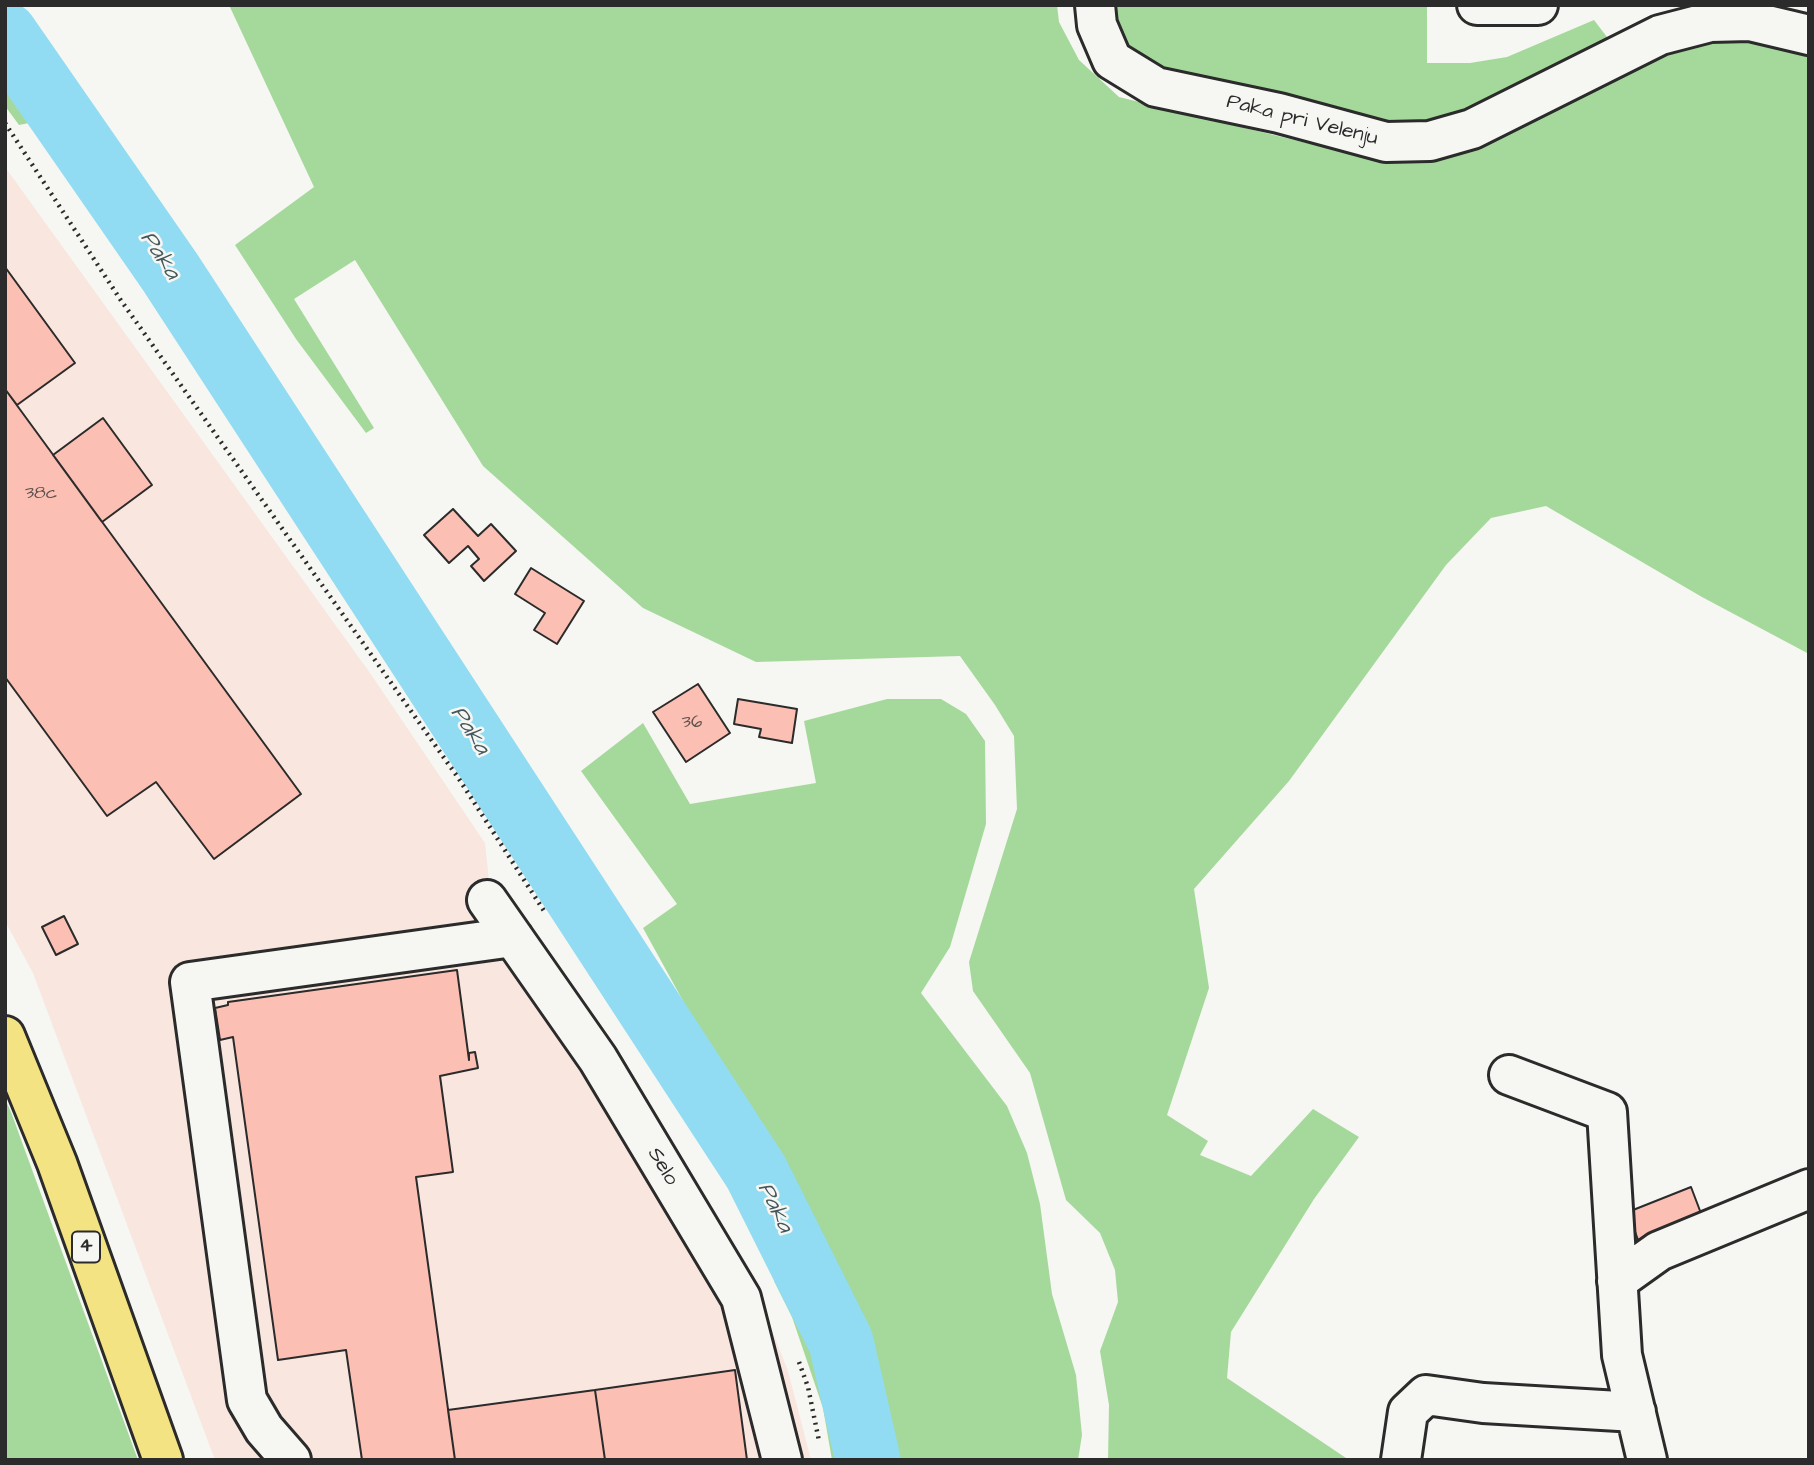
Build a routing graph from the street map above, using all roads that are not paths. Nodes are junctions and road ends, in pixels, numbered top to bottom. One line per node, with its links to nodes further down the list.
1 (1095, 5): 4 (street, Paka pri Velenju)
2 (1477, 5): 3 (street)
3 (1538, 5)
4 (1654, 20): 5 (street, Paka pri Velenju)
5 (1809, 35)
6 (487, 900): 7 (street, Selo)
7 (513, 937): 14 (street); 15 (street, Selo)
8 (5, 1036): 13 (main road, 4)
9 (1509, 1075): 11 (street)
10 (1809, 1189): 11 (street)
11 (1618, 1281): 12 (street)
12 (1636, 1412): 16 (street); 17 (street)
13 (163, 1460)
14 (291, 1460)
15 (782, 1460)
16 (1401, 1460)
17 (1647, 1460)

